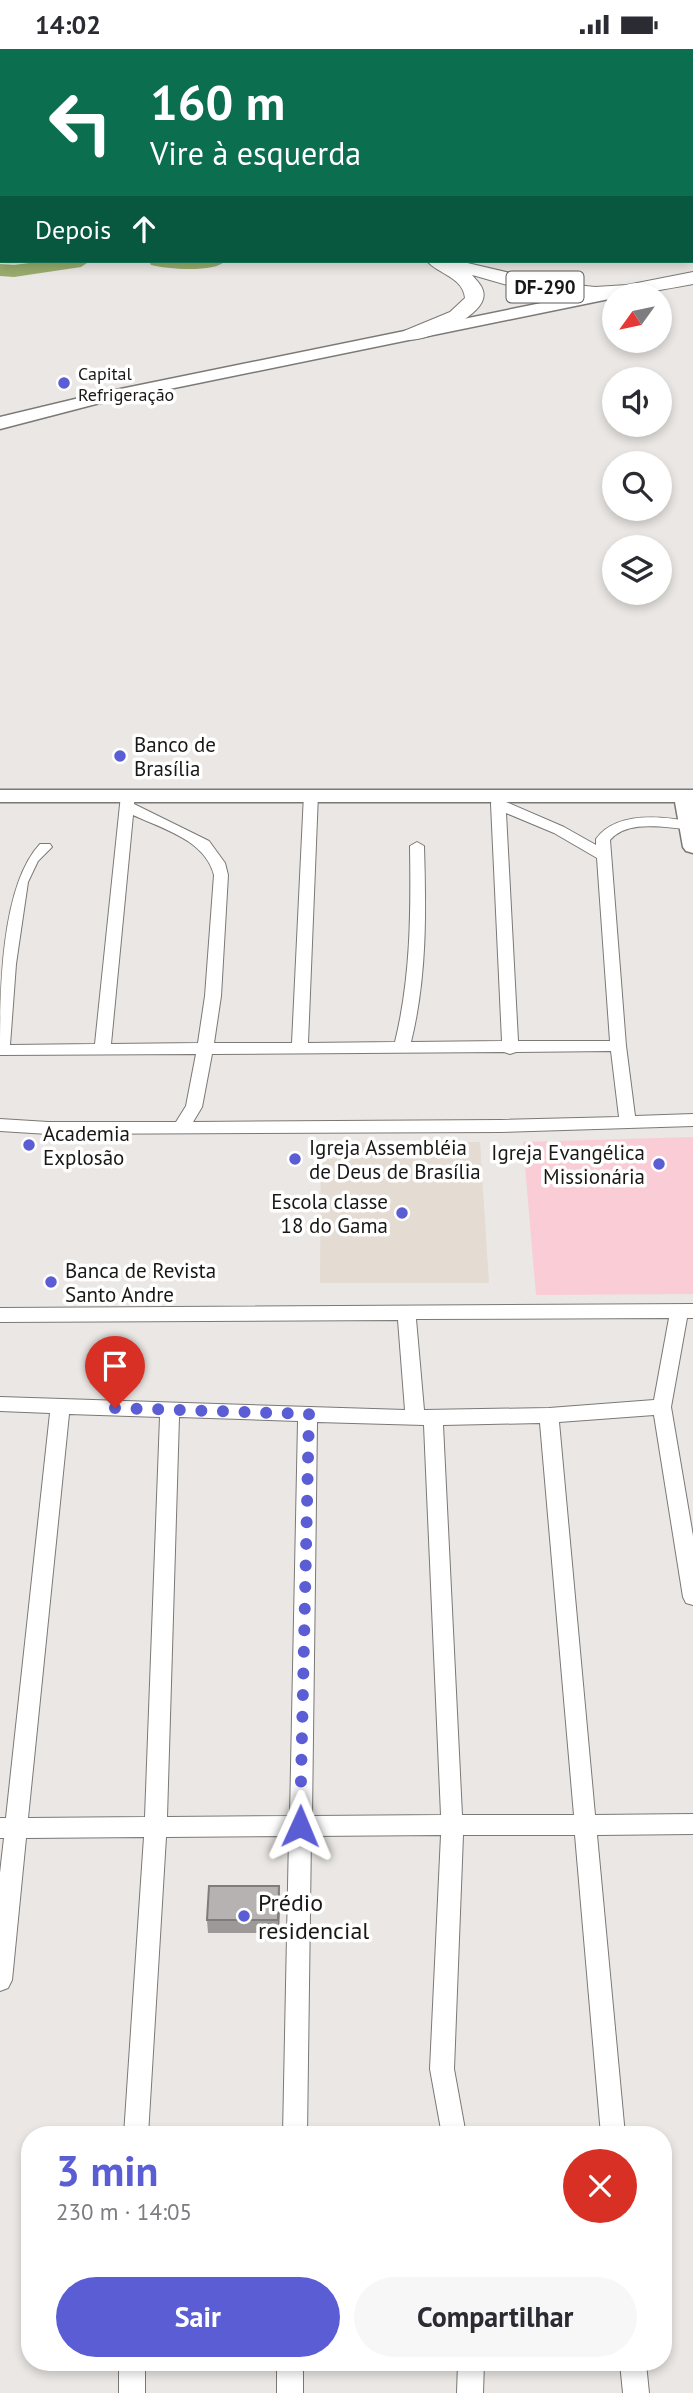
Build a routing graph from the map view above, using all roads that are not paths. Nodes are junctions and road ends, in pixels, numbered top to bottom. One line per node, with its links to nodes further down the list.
1 (438, 263): 11 (highway)
2 (446, 263): 4 (highway, DF-290)
3 (662, 264): 6 (highway)
4 (506, 273): 8 (highway, DF-290); 10 (main road)
5 (693, 278): 7 (highway, DF-290)
6 (658, 283)
7 (663, 283)
8 (602, 291)
9 (602, 296): 10 (main road)
10 (518, 313): 11 (main road)
11 (411, 335): 12 (main road)
12 (33, 415): 13 (main road); 14 (main road)
13 (0, 423)
14 (0, 431)
15 (311, 795): 18 (street); 19 (street); 27 (street)
16 (0, 796): 19 (street)
17 (688, 796): 18 (street); 20 (street)
18 (498, 799): 24 (street); 29 (street)
19 (127, 801): 28 (street); 31 (street)
20 (689, 825): 23 (street); 24 (street)
21 (417, 846): 26 (street)
22 (45, 847): 30 (street)
23 (693, 847)
24 (604, 856): 25 (street)
25 (618, 1046): 29 (street); 33 (street)
26 (402, 1047): 27 (street); 29 (street)
27 (300, 1048): 28 (street)
28 (204, 1049): 31 (street); 35 (street)
29 (510, 1049)
30 (1, 1050): 31 (street)
31 (102, 1050)
32 (693, 1120): 33 (street)
33 (628, 1123): 35 (street)
34 (0, 1125): 35 (street)
35 (180, 1128)
36 (686, 1311): 37 (street); 41 (street)
37 (406, 1312): 38 (street); 45 (street)
38 (0, 1315)
39 (0, 1404): 40 (street)
40 (60, 1407): 42 (street); 52 (street)
41 (662, 1407): 44 (street); 46 (street)
42 (170, 1409): 43 (street); 51 (street)
43 (309, 1414): 45 (street); 48 (street)
44 (549, 1415): 45 (street); 50 (street)
45 (424, 1417): 49 (street)
46 (693, 1597)
47 (693, 1824): 50 (street)
48 (300, 1826): 49 (street); 51 (street); 55 (street)
49 (452, 1826): 50 (street); 56 (street)
50 (586, 1826): 57 (street)
51 (156, 1827): 52 (street); 54 (street)
52 (7, 1828): 53 (street)
53 (0, 1980)
54 (137, 2126)
55 (295, 2126)
56 (452, 2126)
57 (613, 2126)
58 (132, 2371): 62 (street)
59 (290, 2371): 63 (street)
60 (471, 2371): 64 (street)
61 (634, 2371): 65 (street)
62 (132, 2393)
63 (290, 2393)
64 (470, 2393)
65 (636, 2393)

